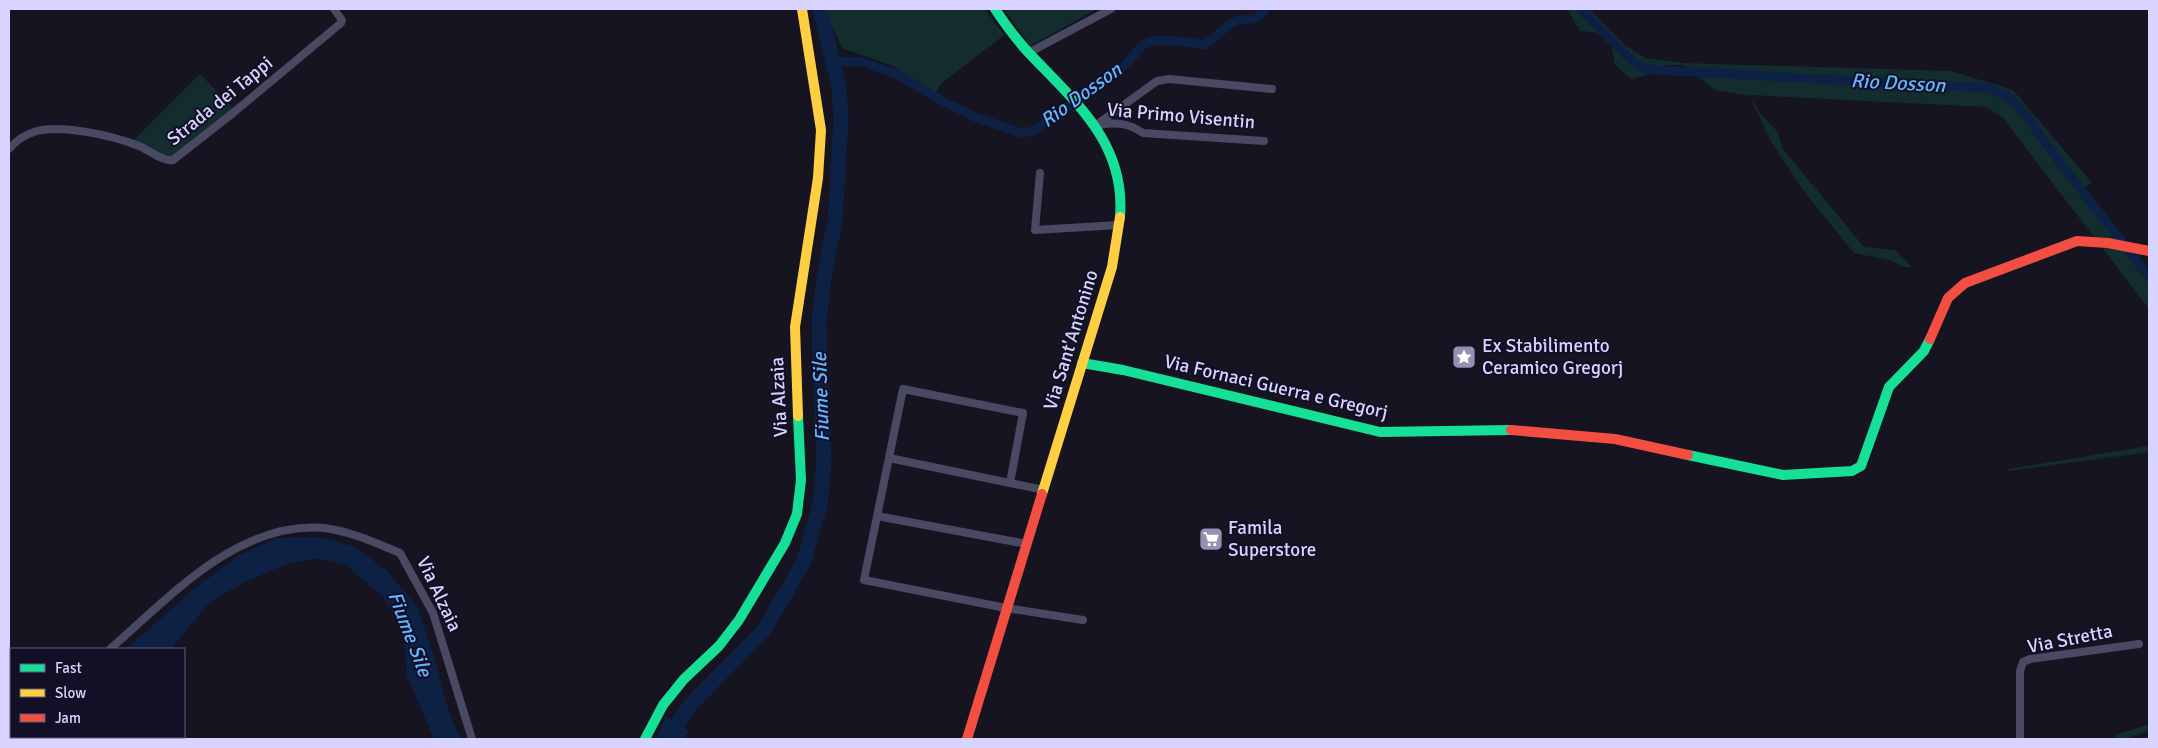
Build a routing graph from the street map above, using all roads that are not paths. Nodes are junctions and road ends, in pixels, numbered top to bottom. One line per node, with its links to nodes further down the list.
1 (334, 9): 9 (street, Strada dei Tappi)
2 (802, 9): 24 (street, Via Alzaia)
3 (995, 9): 5 (street, Via Sant'Antonino)
4 (1112, 9): 5 (street)
5 (1028, 52): 7 (street, Via Sant'Antonino)
6 (1272, 89): 7 (street)
7 (1096, 125): 8 (street, Via Primo Visentin); 11 (street, Via Sant'Antonino)
8 (1264, 141)
9 (9, 149)
10 (1040, 173): 11 (street)
11 (1119, 225): 13 (street, Via Sant'Antonino)
12 (2149, 251): 13 (street, Via Fornaci Guerra e Gregorj)
13 (1082, 364): 16 (street, Via Sant'Antonino)
14 (889, 458): 15 (street); 15 (street); 17 (street)
15 (1010, 483): 16 (street)
16 (1044, 490): 18 (street, Via Sant'Antonino)
17 (877, 516): 18 (street); 19 (street)
18 (1027, 544): 19 (street, Via Sant'Antonino)
19 (1006, 608): 20 (street); 25 (street, Via Sant'Antonino)
20 (1083, 620)
21 (2138, 644): 26 (street, Via Stretta)
22 (111, 648): 23 (street, Via Alzaia)
23 (472, 739)
24 (645, 739)
25 (967, 739)
26 (2020, 739)

